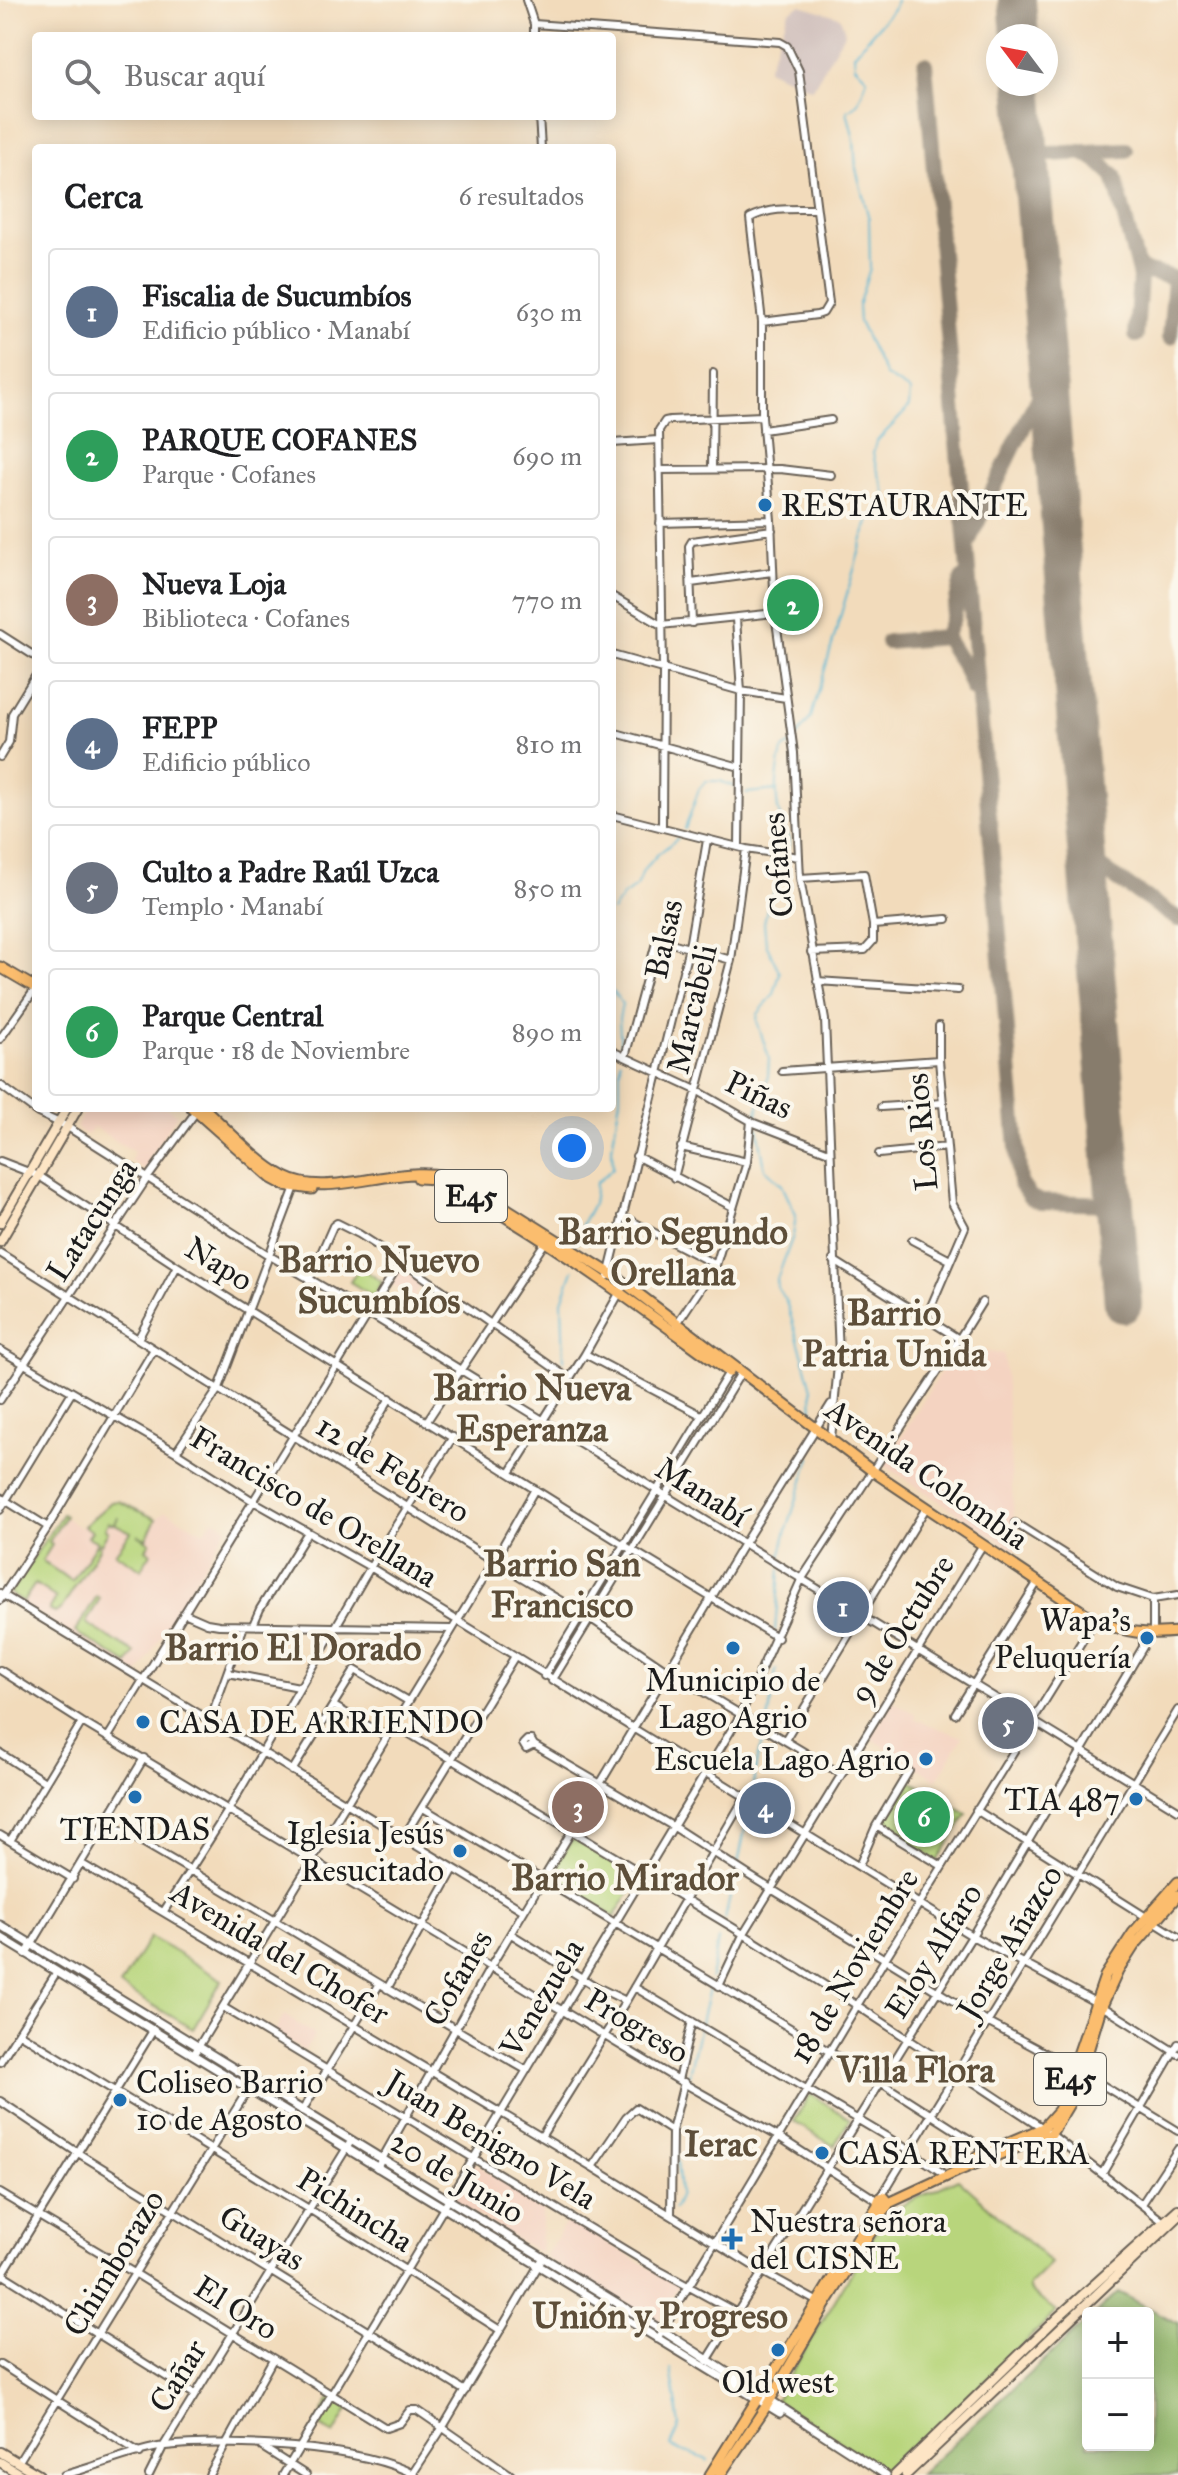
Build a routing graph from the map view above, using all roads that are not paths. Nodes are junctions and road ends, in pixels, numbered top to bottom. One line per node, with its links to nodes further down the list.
1 (526, 0): 2 (street)
2 (534, 24): 3 (street); 6 (street)
3 (534, 32)
4 (539, 120): 5 (street)
5 (541, 144)
6 (816, 209): 7 (street); 7 (street, Cofanes)
7 (762, 322): 9 (street, Cofanes)
8 (713, 374): 10 (street)
9 (762, 416): 10 (street); 12 (street, Cofanes)
10 (712, 418): 13 (street); 15 (street)
11 (831, 420): 12 (street)
12 (763, 430): 16 (street, Cofanes)
13 (658, 440): 14 (street); 17 (street)
14 (616, 443)
15 (712, 469): 16 (street); 17 (street)
16 (767, 469): 18 (street); 19 (street, Cofanes)
17 (659, 470): 20 (street)
18 (831, 475)
19 (771, 520): 20 (street); 21 (street, Cofanes)
20 (660, 523): 28 (street)
21 (772, 530): 22 (street, Cofanes); 23 (street)
22 (772, 572): 23 (street); 25 (street, Cofanes)
23 (691, 583): 27 (street)
24 (616, 598): 28 (street)
25 (775, 613): 26 (street); 35 (street, Cofanes)
26 (736, 619): 27 (street); 34 (street, Marcabeli)
27 (692, 623): 28 (street)
28 (661, 625): 32 (street)
29 (0, 634): 30 (street)
30 (32, 654)
31 (616, 656): 32 (street)
32 (663, 669): 34 (street); 37 (street)
33 (32, 682): 38 (street)
34 (741, 691): 35 (street); 39 (street, Marcabeli)
35 (786, 698): 44 (street, Cofanes)
36 (616, 733): 37 (street)
37 (663, 747): 39 (street); 41 (street)
38 (0, 757)
39 (740, 767): 43 (street, Marcabeli)
40 (616, 816): 41 (street)
41 (662, 826): 42 (street)
42 (707, 840): 43 (street); 48 (street, Balsas)
43 (742, 848): 44 (street); 50 (street, Marcabeli)
44 (799, 857): 45 (street, Cofanes)
45 (800, 878): 47 (street); 49 (street, Cofanes)
46 (947, 919): 47 (street)
47 (873, 925): 49 (street)
48 (689, 947): 50 (street); 59 (street); 62 (street, Balsas)
49 (811, 952): 52 (street, Cofanes)
50 (731, 960): 65 (street, Marcabeli)
51 (0, 967): 53 (main road)
52 (817, 981): 54 (street); 61 (street, Cofanes)
53 (32, 986)
54 (958, 990)
55 (32, 994): 57 (street)
56 (939, 1026): 60 (street, Los Rios)
57 (0, 1039)
58 (616, 1053): 59 (street, Piñas)
59 (625, 1057): 62 (street, Piñas)
60 (939, 1060): 61 (street); 66 (street, Los Rios)
61 (827, 1069): 63 (street); 78 (street, Cofanes)
62 (657, 1070): 65 (street, Piñas); 80 (street, Balsas)
63 (782, 1071)
64 (0, 1085): 67 (street, Manabí)
65 (698, 1091): 74 (street, Piñas); 76 (street, Marcabeli)
66 (943, 1103): 68 (street); 77 (street, Los Rios)
67 (32, 1106)
68 (881, 1107)
69 (42, 1112): 75 (street, Manabí)
70 (66, 1112): 75 (main road)
71 (74, 1112): 75 (main road)
72 (195, 1112): 85 (street, Latacunga)
73 (201, 1112): 86 (main road, Avenida Colombia / E45)
74 (751, 1121): 78 (street, Piñas); 82 (street)
75 (62, 1125): 83 (main road); 85 (street, Manabí)
76 (681, 1147): 82 (street); 84 (street, Marcabeli)
77 (947, 1147): 79 (street); 97 (street, Los Rios)
78 (830, 1152): 96 (street, Cofanes)
79 (879, 1154)
80 (636, 1156): 84 (street); 88 (street, Balsas)
81 (0, 1161): 83 (street, Napo)
82 (747, 1162): 87 (street)
83 (34, 1175): 89 (main road); 90 (street, Napo); 93 (main road)
84 (674, 1178): 87 (street)
85 (146, 1180): 90 (street, Latacunga); 95 (street, Manabí)
86 (296, 1184): 91 (main road, Avenida Colombia / E45); 95 (street)
87 (733, 1207): 99 (street)
88 (622, 1216): 99 (street); 101 (street, Balsas)
89 (0, 1223)
90 (116, 1226): 100 (street, Napo); 104 (street, Latacunga)
91 (548, 1238): 101 (main road, Avenida Colombia / E45); 109 (street)
92 (912, 1240): 97 (street)
93 (0, 1242)
94 (0, 1253): 104 (street, 12 de Febrero)
95 (270, 1256): 102 (street, Manabí); 106 (street)
96 (833, 1260): 108 (street); 125 (street, Cofanes)
97 (950, 1260): 108 (street, Los Rios)
98 (401, 1261): 102 (street); 107 (street); 109 (street)
99 (716, 1265): 110 (street)
100 (177, 1266): 106 (street, Napo); 111 (street)
101 (608, 1277): 103 (main road, Avenida Colombia / E45)
102 (309, 1280): 107 (street, Manabí)
103 (622, 1287): 110 (main road, Avenida Colombia / E45); 115 (street)
104 (70, 1297): 111 (street, 12 de Febrero); 116 (street, Latacunga)
105 (982, 1302): 112 (street, Venezuela)
106 (250, 1312): 117 (street, Napo); 121 (street)
107 (368, 1313): 117 (street); 119 (street, Manabí)
108 (926, 1318): 112 (street)
109 (492, 1325): 119 (street); 120 (street)
110 (676, 1326): 118 (main road, Avenida Colombia / E45)
111 (138, 1339): 113 (street, 12 de Febrero)
112 (959, 1339): 136 (street, Venezuela)
113 (154, 1349): 121 (street, 12 de Febrero); 126 (street)
114 (0, 1350): 116 (street, Francisco de Orellana)
115 (585, 1354): 120 (street); 127 (street)
116 (24, 1364): 122 (street, Francisco de Orellana); 124 (street, Latacunga)
117 (337, 1365): 123 (street, Napo); 131 (street)
118 (735, 1369): 127 (street); 130 (main road, Avenida Colombia / E45); 140 (street)
119 (461, 1370): 128 (street); 129 (street, Manabí)
120 (568, 1378): 129 (street)
121 (219, 1388): 131 (street, 12 de Febrero); 134 (street)
122 (72, 1392): 126 (street, Francisco de Orellana); 141 (street)
123 (390, 1398): 128 (street, Napo); 135 (street)
124 (0, 1400)
125 (832, 1403): 130 (street, Cofanes); 133 (street, Cofanes)
126 (114, 1415): 134 (street, Francisco de Orellana); 147 (street)
127 (701, 1415): 139 (street)
128 (427, 1421): 132 (street, Napo)
129 (542, 1421): 137 (street); 139 (street, Manabí)
130 (815, 1428): 133 (main road, Avenida Colombia / E45); 150 (street, Cofanes)
131 (293, 1435): 135 (street, 12 de Febrero); 142 (street)
132 (453, 1437): 137 (street, Napo); 143 (street)
133 (831, 1439): 136 (main road, Avenida Colombia / E45)
134 (176, 1452): 142 (street, Francisco de Orellana)
135 (348, 1468): 143 (street, 12 de Febrero)
136 (871, 1470): 144 (main road, Avenida Colombia / E45); 155 (street, Venezuela)
137 (510, 1473): 138 (street, Napo)
138 (535, 1489): 149 (street, Napo); 153 (street)
139 (656, 1491): 140 (street, Manabí); 149 (street)
140 (665, 1496): 150 (street, Manabí); 152 (street)
141 (3, 1499): 145 (street); 147 (street)
142 (253, 1501): 148 (street, Francisco de Orellana); 161 (street)
143 (408, 1506): 153 (street, 12 de Febrero); 154 (street)
144 (926, 1508): 151 (main road, Avenida Colombia / E45); 163 (street)
145 (0, 1510)
146 (1015, 1523): 160 (street)
147 (48, 1527): 158 (street)
148 (308, 1532): 154 (street, Francisco de Orellana); 167 (street)
149 (623, 1545): 152 (street, Napo); 162 (street)
150 (743, 1545): 155 (street, Manabí); 159 (street, Cofanes)
151 (982, 1546): 156 (main road, Avenida Colombia / E45); 174 (street, 9 de Octubre)
152 (632, 1550): 159 (street, Napo); 164 (street)
153 (494, 1561): 162 (street, 12 de Febrero); 166 (street)
154 (370, 1567): 166 (street, Francisco de Orellana); 169 (street)
155 (801, 1580): 163 (street, Manabí); 173 (street, Venezuela)
156 (1037, 1583): 165 (main road, Avenida Colombia / E45); 182 (street)
157 (1178, 1595): 160 (street)
158 (1, 1596): 180 (street)
159 (712, 1598): 173 (street, Napo); 177 (street, Cofanes)
160 (1153, 1599): 172 (street)
161 (184, 1613): 168 (street); 180 (street)
162 (581, 1614): 164 (street, 12 de Febrero); 179 (street)
163 (860, 1616): 174 (street, Manabí); 196 (street)
164 (590, 1618): 177 (street, 12 de Febrero); 181 (street)
165 (1095, 1620): 172 (main road, Avenida Colombia / E45); 190 (street, 18 de Noviembre)
166 (457, 1621): 170 (street); 175 (street, Francisco de Orellana)
167 (253, 1625): 168 (street); 169 (street)
168 (244, 1626): 178 (street)
169 (336, 1626): 170 (street); 183 (street)
170 (451, 1629): 184 (street)
171 (1178, 1632): 172 (main road, Avenida Colombia / E45)
172 (1148, 1634): 198 (street, Eloy Alfaro)
173 (778, 1638): 187 (street, Venezuela)
174 (918, 1651): 182 (street, Manabí); 206 (street, 9 de Octubre)
175 (515, 1656): 179 (street, Francisco de Orellana); 202 (street)
176 (0, 1670): 191 (street, Progreso)
177 (668, 1671): 187 (street, 12 de Febrero); 193 (street, Cofanes)
178 (228, 1673): 183 (street); 189 (street)
179 (544, 1676): 181 (street, Francisco de Orellana)
180 (144, 1680): 189 (street); 195 (street)
181 (552, 1681): 193 (street, Francisco de Orellana)
182 (974, 1684): 188 (street); 190 (street, Manabí)
183 (299, 1687): 200 (street)
184 (408, 1701): 185 (street); 192 (street)
185 (334, 1706): 194 (street); 203 (street)
186 (1177, 1713): 207 (street, Jorge Añazco)
187 (741, 1714): 196 (street, 12 de Febrero); 205 (street, Venezuela)
188 (955, 1714)
189 (210, 1720): 200 (street)
190 (1032, 1720): 198 (street, Manabí); 214 (street, 18 de Noviembre)
191 (82, 1722): 195 (street, Progreso); 208 (street)
192 (393, 1724): 194 (street); 202 (street)
193 (633, 1728): 205 (street, Francisco de Orellana); 209 (street, Cofanes)
194 (386, 1736): 211 (street)
195 (108, 1737): 201 (street, Progreso)
196 (785, 1740): 206 (street)
197 (534, 1745): 209 (street)
198 (1083, 1750): 207 (street, Manabí); 224 (street, Eloy Alfaro)
199 (0, 1753): 208 (street)
200 (262, 1753): 203 (street); 213 (street)
201 (144, 1758): 213 (street, Progreso); 216 (street)
202 (452, 1761): 212 (street); 219 (street)
203 (292, 1771): 211 (street)
204 (909, 1771): 217 (street)
205 (705, 1772): 210 (street, Francisco de Orellana); 218 (street, Venezuela)
206 (841, 1774): 220 (street, 9 de Octubre)
207 (1133, 1781): 215 (street, Manabí); 233 (street, Jorge Añazco)
208 (45, 1782): 223 (street)
209 (602, 1784): 218 (street); 219 (street, Cofanes)
210 (745, 1797): 220 (street, Francisco de Orellana); 225 (street)
211 (346, 1803): 222 (street); 226 (street)
212 (423, 1808): 222 (street); 235 (street)
213 (229, 1809): 226 (street, Progreso); 231 (street)
214 (976, 1810): 224 (street); 229 (street, 18 de Noviembre)
215 (1178, 1810)
216 (107, 1822): 227 (street); 231 (street)
217 (876, 1826): 228 (street); 229 (street)
218 (674, 1827): 225 (street); 232 (street, Venezuela)
219 (572, 1832): 232 (street); 235 (street, Cofanes)
220 (806, 1833): 228 (street, Francisco de Orellana); 237 (street, 9 de Octubre)
221 (0, 1835): 223 (street)
222 (403, 1838): 230 (street)
223 (10, 1841): 234 (street)
224 (1028, 1843): 233 (street); 250 (street, Eloy Alfaro)
225 (714, 1853): 237 (street); 239 (street)
226 (312, 1858): 244 (street); 247 (street, Progreso)
227 (82, 1864): 234 (street); 241 (street, Avenida del Chofer)
228 (859, 1866): 240 (street, Francisco de Orellana)
229 (942, 1866): 240 (street, 18 de Noviembre)
230 (454, 1869): 242 (street); 247 (street)
231 (192, 1870): 241 (street); 244 (street)
232 (644, 1876): 239 (street); 245 (street, Venezuela)
233 (1078, 1876): 243 (street); 258 (street, Jorge Añazco)
234 (73, 1879): 253 (street)
235 (544, 1879): 242 (street, Cofanes); 245 (street)
236 (1178, 1882): 243 (main road, E45)
237 (772, 1889): 249 (street, 9 de Octubre); 256 (street)
238 (1178, 1895): 243 (main road, E45)
239 (684, 1901): 249 (street); 254 (street)
240 (920, 1904): 250 (street, Francisco de Orellana); 256 (street, 18 de Noviembre)
241 (164, 1911): 257 (street, Avenida del Chofer)
242 (524, 1911): 248 (street, Cofanes)
243 (1151, 1920): 252 (street); 269 (main road, E45)
244 (275, 1921): 257 (street); 262 (street)
245 (615, 1924): 254 (street); 261 (street, Venezuela)
246 (0, 1925): 253 (street, 20 de Junio)
247 (423, 1925): 259 (street, Progreso); 265 (street)
248 (511, 1934): 259 (street, Cofanes); 261 (street)
249 (743, 1935): 263 (street, 9 de Octubre); 268 (street)
250 (972, 1936): 258 (street, Francisco de Orellana); 266 (street, Eloy Alfaro)
251 (0, 1937): 255 (street, 20 de Junio)
252 (1178, 1937)
253 (32, 1944): 255 (street); 281 (street, 20 de Junio)
254 (656, 1949): 263 (street); 264 (street)
255 (26, 1954): 260 (street, 20 de Junio)
256 (885, 1959): 266 (street); 268 (street, 18 de Noviembre)
257 (250, 1964): 270 (street); 274 (street, Avenida del Chofer)
258 (1023, 1964): 269 (street, Francisco de Orellana); 273 (street, Jorge Añazco)
259 (491, 1966): 271 (street, Progreso); 276 (street, Cofanes)
260 (56, 1973): 275 (street, 20 de Junio); 277 (street)
261 (583, 1977): 267 (street); 271 (street, Venezuela)
262 (379, 1985): 265 (street); 274 (street)
263 (719, 1986): 282 (street)
264 (634, 1987): 267 (street); 272 (street)
265 (387, 1989): 276 (street)
266 (939, 1990): 273 (street); 279 (street, Eloy Alfaro)
267 (626, 2001): 278 (street)
268 (858, 2006): 279 (street); 282 (street, 18 de Noviembre)
269 (1099, 2006): 280 (street, Francisco de Orellana); 286 (main road, E45)
270 (223, 2007): 281 (street); 284 (street, Juan Benigno Vela)
271 (564, 2010): 278 (street, Progreso); 285 (street, Venezuela)
272 (692, 2021): 289 (street); 292 (street)
273 (989, 2023): 286 (street); 288 (street, Jorge Añazco)
274 (353, 2025): 284 (street); 287 (street, Avenida del Chofer)
275 (154, 2029): 281 (street, 20 de Junio); 293 (street)
276 (456, 2030): 285 (street); 287 (street, Cofanes)
277 (19, 2033): 283 (street); 293 (street, Pichincha)
278 (604, 2035): 289 (street, Progreso); 304 (street)
279 (908, 2039): 288 (street); 290 (street, Eloy Alfaro)
280 (1177, 2050): 295 (street)
281 (196, 2051): 291 (street, 20 de Junio); 296 (street, 20 de Junio)
282 (830, 2053): 290 (street); 292 (street, 18 de Noviembre)
283 (0, 2062)
284 (327, 2070): 296 (street); 299 (street, Juan Benigno Vela)
285 (526, 2070): 297 (street, Venezuela)
286 (1077, 2070): 295 (street); 302 (main road, E45)
287 (431, 2072): 297 (street, Avenida del Chofer); 299 (street, Cofanes)
288 (957, 2072): 298 (street, Jorge Añazco); 302 (street)
289 (681, 2081): 301 (street); 305 (street, Progreso)
290 (880, 2082): 298 (street); 300 (street, Eloy Alfaro)
291 (249, 2088): 306 (street, 20 de Junio); 308 (street, Chimborazo)
292 (807, 2091): 300 (street); 305 (street, 18 de Noviembre)
293 (116, 2092): 308 (street, Pichincha); 310 (street)
294 (0, 2101): 310 (street, Guayas)
295 (1140, 2108): 303 (street); 317 (street)
296 (302, 2111): 306 (street, 20 de Junio)
297 (500, 2113): 304 (street, Avenida del Chofer); 312 (street, Venezuela)
298 (931, 2113): 309 (street, Jorge Añazco); 311 (street)
299 (404, 2117): 312 (street, Juan Benigno Vela); 313 (street, Cofanes)
300 (856, 2118): 309 (street); 315 (street, Eloy Alfaro)
301 (672, 2131): 314 (street); 327 (street)
302 (1047, 2131): 311 (main road, E45); 317 (street)
303 (1178, 2131)
304 (541, 2137): 314 (street, Avenida del Chofer)
305 (779, 2137): 315 (street, Progreso); 330 (street, 18 de Noviembre)
306 (349, 2144): 313 (street, 20 de Junio); 322 (street, Cañar)
307 (1178, 2149): 321 (street)
308 (211, 2150): 322 (street, Pichincha); 325 (street, Chimborazo)
309 (909, 2150): 316 (street); 320 (street, Jorge Añazco)
310 (78, 2153): 325 (street, Guayas); 326 (street)
311 (991, 2153): 316 (main road, E45); 320 (main road, E45)
312 (473, 2159): 319 (street, Venezuela); 338 (street, Juan Benigno Vela)
313 (380, 2164): 319 (street, 20 de Junio); 323 (street, 20 de Junio)
314 (592, 2167): 327 (street, Avenida del Chofer)
315 (827, 2168): 320 (street, Progreso); 335 (street, Eloy Alfaro)
316 (941, 2172): 320 (main road, E45)
317 (1102, 2174): 321 (street)
318 (0, 2193): 326 (street, El Oro)
319 (448, 2201): 323 (street, Venezuela); 331 (street, 20 de Junio)
320 (883, 2202): 339 (main road)
321 (1142, 2204): 329 (street)
322 (309, 2209): 333 (street, Cañar); 334 (street, Pichincha)
323 (443, 2209): 332 (street, 20 de Junio); 334 (street, Venezuela)
324 (1178, 2209): 329 (main road)
325 (173, 2212): 333 (street, Guayas); 336 (street, Chimborazo)
326 (37, 2215): 336 (street, El Oro); 337 (street)
327 (671, 2215): 330 (street, Avenida del Chofer)
328 (1178, 2217): 329 (main road)
329 (1165, 2224): 380 (main road); 381 (main road)
330 (715, 2242): 335 (street, Avenida del Chofer); 338 (street, 18 de Noviembre)
331 (543, 2258): 332 (street); 342 (street, 20 de Junio)
332 (538, 2266): 341 (street); 346 (street, 20 de Junio)
333 (270, 2270): 343 (street, Guayas); 344 (street, Cañar)
334 (406, 2270): 341 (street, Pichincha); 343 (street, Venezuela)
335 (763, 2272): 339 (street, Avenida del Chofer); 340 (street, Eloy Alfaro)
336 (136, 2274): 344 (street, El Oro); 345 (street, Chimborazo)
337 (1, 2276): 345 (street)
338 (689, 2287): 340 (street, Juan Benigno Vela); 342 (street, 18 de Noviembre)
339 (821, 2303): 354 (main road); 356 (main road)
340 (737, 2313): 348 (street, Eloy Alfaro)
341 (500, 2330): 351 (street)
342 (663, 2331): 346 (street, 18 de Noviembre); 348 (street, 20 de Junio)
343 (368, 2332): 351 (street, Guayas); 353 (street, Venezuela)
344 (233, 2333): 347 (street, El Oro); 352 (street, Cañar)
345 (98, 2336): 352 (street); 355 (street, Chimborazo)
346 (657, 2339): 350 (street, 20 de Junio)
347 (273, 2359): 353 (street, El Oro); 358 (street)
348 (708, 2360): 350 (street, Eloy Alfaro); 354 (street, 20 de Junio)
349 (0, 2364): 355 (street)
350 (703, 2368): 354 (street, 20 de Junio)
351 (465, 2391): 357 (street)
352 (194, 2394): 360 (street, Cañar)
353 (331, 2394): 357 (street, El Oro); 361 (street, Venezuela)
354 (758, 2398): 356 (street, 20 de Junio); 376 (main road)
355 (58, 2400): 363 (street); 365 (street, Chimborazo)
356 (768, 2403): 377 (main road); 378 (street, 20 de Junio); 379 (street, 20 de Junio)
357 (443, 2427): 368 (street); 375 (street)
358 (227, 2443): 359 (street); 360 (street); 372 (street)
359 (259, 2445): 361 (street); 366 (street)
360 (163, 2447): 363 (street); 367 (street, Cañar)
361 (299, 2448): 366 (street, Venezuela); 368 (street)
362 (0, 2452): 365 (main road)
363 (140, 2453): 371 (street)
364 (0, 2462): 369 (main road)
365 (18, 2463): 370 (main road)
366 (289, 2465): 373 (street, Venezuela); 374 (street)
367 (153, 2474)
368 (414, 2474)
369 (21, 2475)
370 (39, 2475)
371 (64, 2475)
372 (209, 2475)
373 (283, 2475)
374 (306, 2475)
375 (511, 2475)
376 (710, 2475)
377 (720, 2475)
378 (878, 2475)
379 (886, 2475)
380 (895, 2475)
381 (906, 2475)

